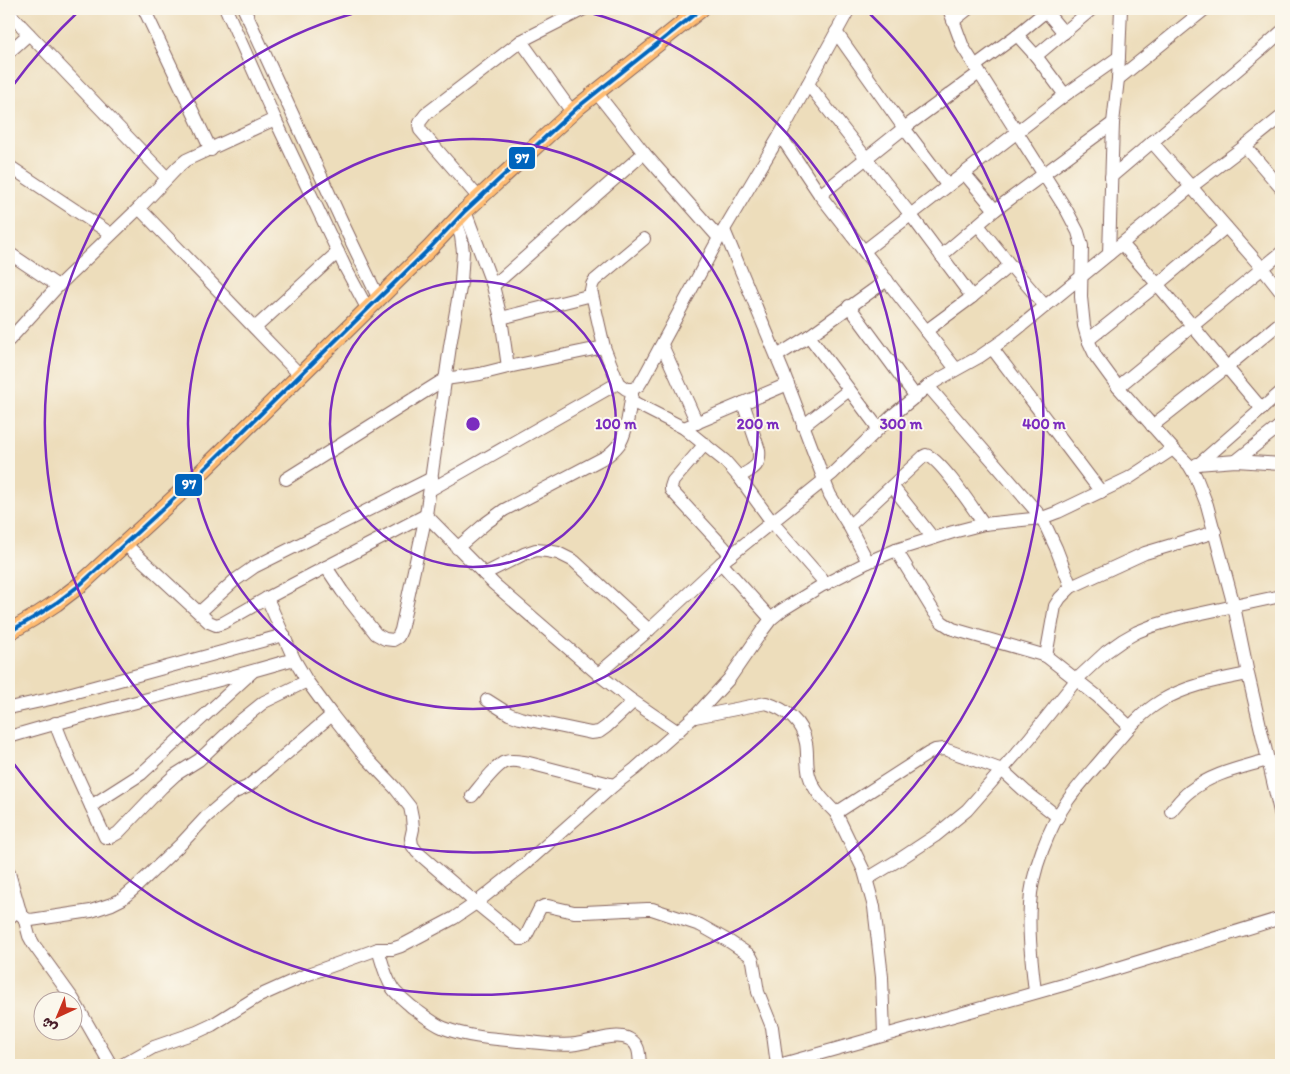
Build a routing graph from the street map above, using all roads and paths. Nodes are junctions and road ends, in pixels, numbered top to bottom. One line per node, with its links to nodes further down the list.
1 (144, 9): 37 (street)
2 (226, 9): 30 (street)
3 (244, 9): 76 (street)
4 (584, 9): 19 (street)
5 (701, 9): 26 (main road)
6 (849, 9): 14 (street)
7 (968, 9): 13 (street)
8 (1092, 9): 16 (street)
9 (1121, 9): 22 (street)
10 (1205, 9): 24 (street)
11 (9, 10): 17 (street)
12 (1045, 10): 16 (street); 18 (street)
13 (951, 15): 23 (street)
14 (836, 32): 25 (street); 32 (street)
15 (1281, 32): 35 (street)
16 (1064, 33): 21 (street)
17 (29, 34): 20 (street); 44 (street)
18 (1018, 35): 21 (street); 23 (street)
19 (521, 41): 28 (street); 49 (street)
20 (9, 52)
21 (1036, 56): 27 (street)
22 (1119, 57): 24 (street); 27 (street)
23 (977, 69): 32 (street); 33 (street)
24 (1118, 79): 31 (street)
25 (808, 84): 34 (street); 39 (street)
26 (596, 92): 28 (main road); 38 (street)
27 (1065, 94): 33 (street)
28 (572, 112): 49 (main road)
29 (1281, 116): 36 (street)
30 (275, 119): 37 (street); 61 (street)
31 (1113, 123): 42 (street); 43 (street)
32 (904, 128): 39 (street); 45 (street)
33 (1017, 132): 41 (street); 42 (street)
34 (780, 135): 48 (street); 57 (street)
35 (1152, 142): 43 (street); 46 (street)
36 (1245, 146): 46 (street); 47 (street)
37 (211, 150): 44 (street)
38 (644, 154): 57 (street); 72 (street)
39 (866, 158): 48 (street); 52 (street)
40 (9, 166): 56 (street)
41 (964, 173): 45 (street); 51 (street)
42 (1044, 174): 51 (street); 68 (street)
43 (1112, 177): 64 (street)
44 (167, 178): 50 (street)
45 (947, 185): 52 (street)
46 (1191, 187): 55 (street); 59 (street)
47 (1281, 188)
48 (820, 196): 60 (street)
49 (479, 198): 53 (main road)
50 (139, 208): 56 (street); 82 (street)
51 (995, 210): 54 (street)
52 (910, 214): 60 (street); 65 (street)
53 (461, 216): 72 (street); 76 (main road); 95 (street)
54 (978, 225): 65 (street); 66 (street)
55 (1226, 227): 67 (street); 70 (street)
56 (111, 234): 71 (street)
57 (721, 235): 87 (street); 90 (street)
58 (644, 239): 74 (street)
59 (1122, 244): 64 (street); 70 (street)
60 (864, 251): 69 (street)
61 (338, 252): 76 (street); 82 (street)
62 (9, 253): 71 (street)
63 (1281, 253): 67 (street)
64 (1108, 254): 68 (street)
65 (941, 256): 75 (street)
66 (1010, 265): 75 (street); 78 (street)
67 (1262, 268): 73 (street); 81 (street)
68 (1083, 275): 78 (street); 86 (street)
69 (887, 280): 77 (street); 83 (street)
70 (1158, 284): 81 (street); 86 (street)
71 (58, 286): 85 (street)
72 (493, 286): 79 (street)
73 (1281, 292)
74 (592, 295): 79 (street); 88 (street)
75 (972, 297): 83 (street)
76 (373, 303): 94 (main road)
77 (849, 306): 84 (street); 103 (street)
78 (1045, 306): 89 (street)
79 (500, 318): 91 (street)
80 (1281, 322): 92 (street)
81 (1192, 326): 92 (street); 99 (street)
82 (255, 328): 94 (street)
83 (926, 331): 93 (street)
84 (809, 336): 90 (street); 100 (street)
85 (9, 340)
86 (1088, 340): 99 (street)
87 (662, 345): 102 (street); 106 (street)
88 (604, 347): 91 (street); 96 (street)
89 (992, 348): 93 (street); 122 (street)
90 (777, 356): 97 (street)
91 (508, 367): 95 (street)
92 (1227, 367): 105 (street); 109 (street)
93 (956, 369): 98 (street)
94 (300, 376): 130 (main road)
95 (445, 379): 118 (street); 120 (street)
96 (618, 382): 102 (street); 120 (street)
97 (788, 384): 104 (street); 108 (street)
98 (928, 386): 103 (street); 124 (street)
99 (1118, 386): 109 (street)
100 (849, 390): 108 (street); 111 (street)
101 (1281, 392): 105 (street)
102 (632, 395): 110 (street); 131 (street)
103 (916, 397): 111 (street)
104 (742, 403): 106 (street); 117 (street)
105 (1262, 409): 116 (street)
106 (697, 423): 110 (street)
107 (1281, 425): 114 (street)
108 (803, 426): 119 (street)
109 (1152, 426): 113 (street)
110 (684, 428): 112 (street)
111 (878, 428): 119 (street)
112 (705, 444): 117 (street); 133 (street)
113 (1172, 449): 116 (street); 122 (street)
114 (1236, 461): 115 (street); 116 (street)
115 (1281, 464)
116 (1194, 465): 128 (street)
117 (739, 477): 125 (street)
118 (286, 479)
119 (824, 480): 125 (street); 127 (street)
120 (431, 484): 123 (street); 142 (street)
121 (892, 486): 126 (street); 127 (street); 129 (street)
122 (1101, 492): 124 (street)
123 (426, 515): 131 (street); 135 (street); 135 (street)
124 (1042, 518): 126 (street); 138 (street)
125 (772, 522): 133 (street); 137 (street)
126 (984, 524): 129 (street)
127 (849, 526): 134 (street)
128 (1215, 532): 138 (street); 141 (street)
129 (933, 538): 132 (street)
130 (125, 544): 142 (street); 145 (main road)
131 (457, 548): 136 (street)
132 (896, 550): 134 (street); 147 (street)
133 (726, 559): 143 (street); 144 (street)
134 (868, 562): 137 (street)
135 (326, 567): 140 (street)
136 (484, 574): 144 (street); 150 (street)
137 (826, 584): 143 (street)
138 (1071, 587): 147 (street)
139 (1281, 596): 141 (street)
140 (267, 598): 142 (street); 146 (street)
141 (1234, 606): 151 (street); 152 (street)
142 (200, 612)
143 (771, 620): 158 (street)
144 (649, 630): 150 (street)
145 (9, 632)
146 (284, 635): 148 (street); 156 (street)
147 (1046, 656): 152 (street)
148 (294, 659): 149 (street); 153 (street)
149 (254, 671): 159 (street); 168 (street)
150 (598, 674): 155 (street)
151 (1248, 674): 160 (street); 163 (street)
152 (1076, 679): 160 (street); 164 (street)
153 (307, 681): 157 (street); 168 (street)
154 (487, 700): 155 (street)
155 (633, 702): 161 (street)
156 (9, 708)
157 (332, 715): 175 (street); 176 (street)
158 (695, 716): 161 (street); 170 (street)
159 (55, 723): 162 (street); 168 (street)
160 (1130, 727): 172 (street)
161 (678, 732): 165 (street)
162 (9, 737)
163 (1267, 760): 167 (street); 169 (street)
164 (1002, 770): 170 (street); 172 (street); 174 (street)
165 (614, 785): 166 (street); 175 (street)
166 (472, 796)
167 (1278, 796): 171 (street)
168 (91, 806)
169 (1171, 811)
170 (836, 813): 174 (street)
171 (1281, 816)
172 (1058, 817): 180 (street)
173 (9, 873): 176 (street)
174 (867, 878): 181 (street)
175 (476, 903): 179 (street); 185 (street)
176 (21, 913): 177 (street); 182 (street)
177 (9, 918)
178 (1281, 918): 180 (street)
179 (378, 949): 183 (street); 184 (street)
180 (1035, 992): 181 (street)
181 (884, 1035): 185 (street)
182 (111, 1065)
183 (122, 1065)
184 (640, 1065)
185 (778, 1065)

